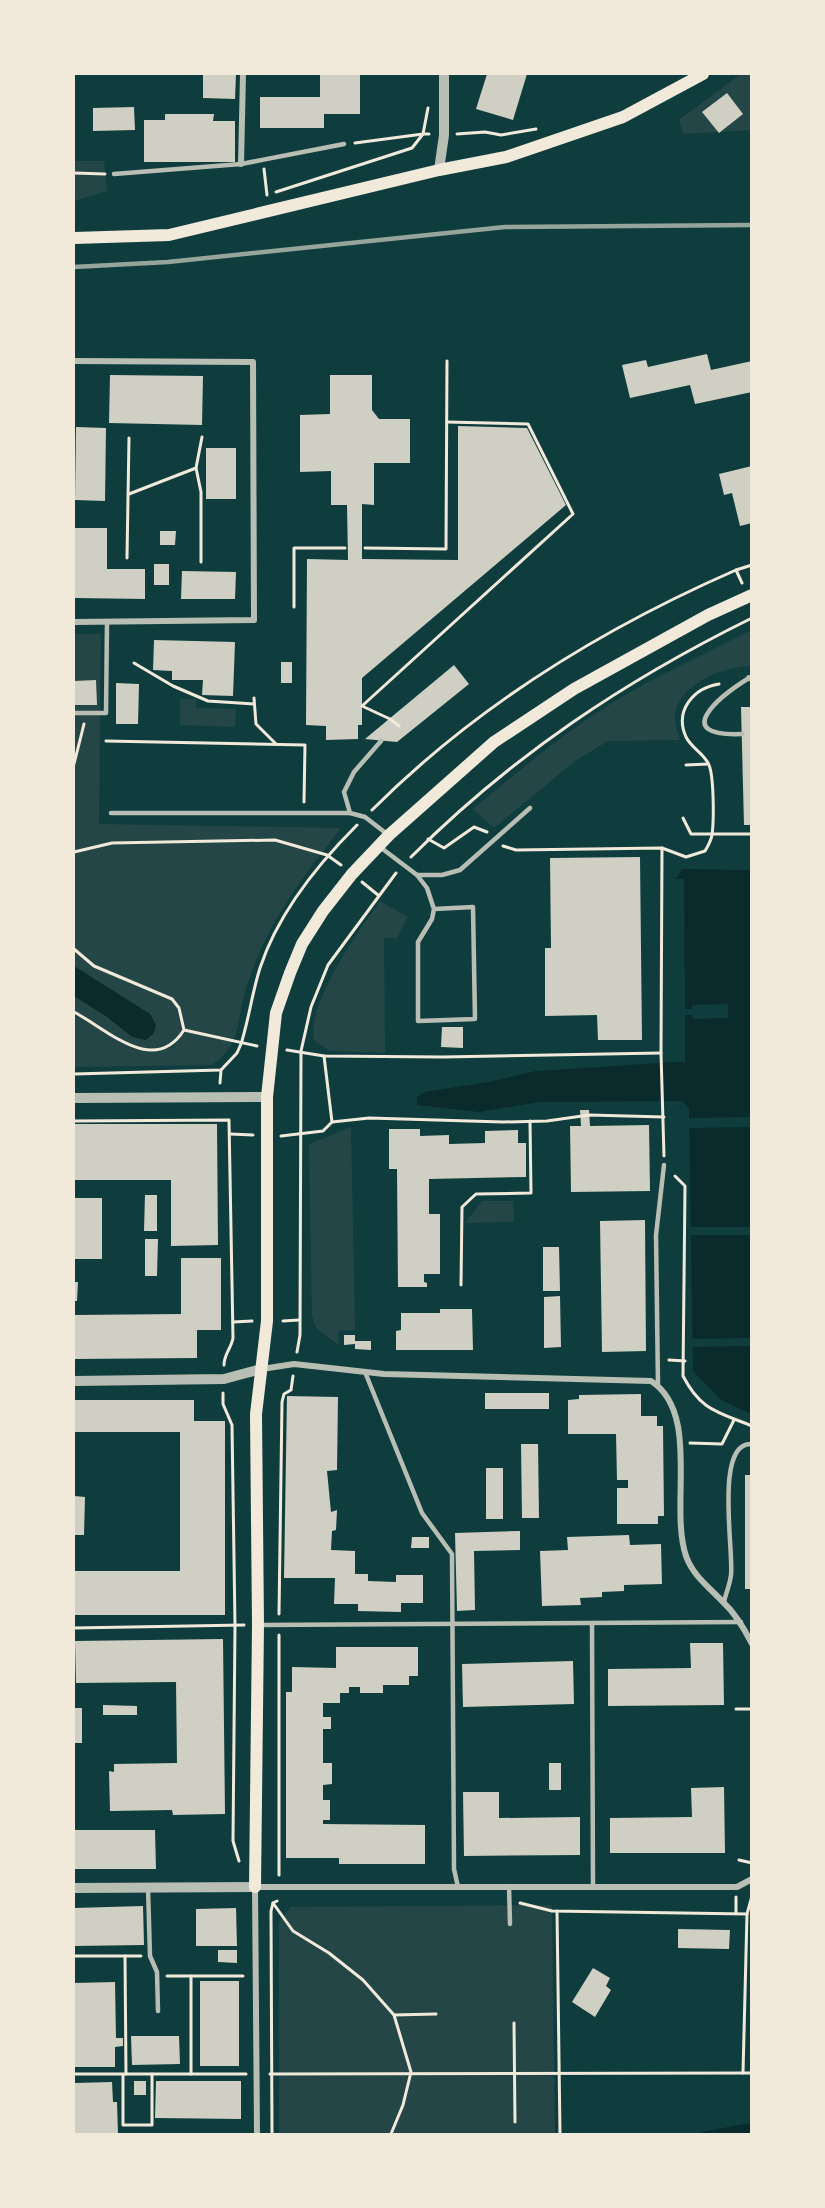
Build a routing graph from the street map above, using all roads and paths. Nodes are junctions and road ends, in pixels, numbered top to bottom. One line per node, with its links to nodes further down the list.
1 (243, 74): 9 (street)
2 (444, 74): 6 (street)
3 (703, 74): 10 (main road)
4 (545, 127): 6 (path)
5 (423, 134): 6 (path); 7 (path); 13 (path)
6 (444, 135): 10 (street)
7 (344, 144): 8 (lane)
8 (263, 159): 9 (lane); 13 (path)
9 (241, 164): 12 (lane)
10 (439, 170): 15 (main road)
11 (74, 173): 12 (path)
12 (114, 174)
13 (267, 195): 14 (path)
14 (256, 198)
15 (74, 238)
16 (74, 361): 32 (street)
17 (447, 361): 18 (path)
18 (447, 422): 24 (path); 40 (path)
19 (202, 437): 21 (path)
20 (129, 438): 22 (path)
21 (196, 468): 22 (path); 26 (path)
22 (128, 494): 25 (path)
23 (345, 548): 30 (path)
24 (365, 548)
25 (127, 558)
26 (201, 561)
27 (752, 565): 28 (path)
28 (736, 570)
29 (752, 595): 55 (main road)
30 (294, 608)
31 (74, 622): 32 (street)
32 (107, 622): 39 (lane)
33 (134, 663): 37 (path)
34 (750, 679): 41 (lane)
35 (722, 684): 46 (path)
36 (254, 699): 37 (path)
37 (254, 704): 44 (path)
38 (74, 713): 39 (lane)
39 (85, 713): 45 (path)
40 (399, 726)
41 (742, 734)
42 (106, 741): 44 (path)
43 (381, 741): 51 (lane)
44 (276, 744): 50 (path)
45 (74, 764)
46 (708, 764): 47 (path); 53 (path)
47 (686, 765)
48 (531, 808): 56 (lane)
49 (111, 813): 50 (lane)
50 (304, 813): 51 (lane)
51 (350, 813): 55 (lane)
52 (683, 819): 53 (path)
53 (712, 834): 54 (path); 59 (path)
54 (752, 834)
55 (389, 835): 58 (main road)
56 (494, 838): 57 (path); 59 (path); 62 (lane)
57 (428, 839)
58 (378, 846): 62 (lane); 73 (main road)
59 (662, 848): 69 (path)
60 (74, 852): 61 (path)
61 (327, 855)
62 (417, 875): 63 (lane)
63 (434, 909): 63 (lane)
64 (74, 949): 66 (path)
65 (74, 1012): 66 (path)
66 (184, 1030): 67 (path)
67 (241, 1044)
68 (301, 1051): 70 (path)
69 (661, 1053): 70 (path); 75 (path)
70 (324, 1056): 78 (path)
71 (220, 1070): 72 (path)
72 (74, 1074)
73 (267, 1097): 74 (street); 83 (main road)
74 (74, 1098)
75 (664, 1117): 77 (path); 80 (path)
76 (74, 1121): 82 (path)
77 (530, 1121): 78 (path); 81 (path)
78 (332, 1122): 79 (path)
79 (299, 1136)
80 (664, 1165): 86 (lane); 89 (path)
81 (461, 1286)
82 (224, 1356)
83 (261, 1369): 84 (street); 85 (street); 95 (main road)
84 (365, 1372): 86 (street); 99 (lane)
85 (74, 1381)
86 (658, 1386): 91 (street)
87 (291, 1390): 98 (path)
88 (223, 1404): 97 (path)
89 (734, 1419): 90 (path); 91 (path)
90 (752, 1426)
91 (679, 1443): 93 (street)
92 (752, 1444): 93 (lane)
93 (723, 1602): 94 (street)
94 (741, 1622): 96 (lane); 101 (street)
95 (258, 1624): 97 (path); 98 (lane); 109 (main road)
96 (592, 1624): 99 (lane); 112 (lane)
97 (235, 1625): 100 (path); 106 (path)
98 (279, 1625): 99 (lane); 110 (path)
99 (453, 1625): 111 (lane)
100 (74, 1628)
101 (752, 1644)
102 (736, 1709): 103 (path)
103 (752, 1709)
104 (739, 1860): 105 (path)
105 (752, 1863)
106 (241, 1867)
107 (752, 1879): 112 (street)
108 (508, 1886): 111 (street); 112 (street); 117 (lane)
109 (255, 1887): 110 (street); 114 (street); 138 (street)
110 (279, 1887): 111 (street)
111 (458, 1887)
112 (593, 1887)
113 (74, 1888): 114 (street)
114 (148, 1888): 120 (lane)
115 (557, 1911): 131 (path)
116 (747, 1914): 132 (path)
117 (510, 1924)
118 (74, 1956): 119 (path)
119 (125, 1956): 120 (path); 135 (path)
120 (150, 1956): 121 (lane)
121 (158, 1976): 122 (path); 124 (lane)
122 (191, 1976): 123 (path); 137 (path)
123 (243, 1976)
124 (158, 2011)
125 (436, 2014): 126 (path)
126 (394, 2015): 128 (path); 130 (path)
127 (514, 2023): 129 (path)
128 (411, 2072): 129 (path); 130 (path); 142 (path)
129 (515, 2072): 131 (path); 139 (path)
130 (272, 2073): 138 (path); 141 (path)
131 (559, 2073): 132 (path); 143 (path)
132 (743, 2073): 133 (path)
133 (752, 2073)
134 (74, 2074): 135 (path)
135 (124, 2074): 136 (path); 136 (path)
136 (152, 2074): 137 (path)
137 (191, 2074): 138 (path)
138 (256, 2074): 140 (street)
139 (515, 2122)
140 (257, 2134)
141 (272, 2134)
142 (391, 2134)
143 (560, 2134)

